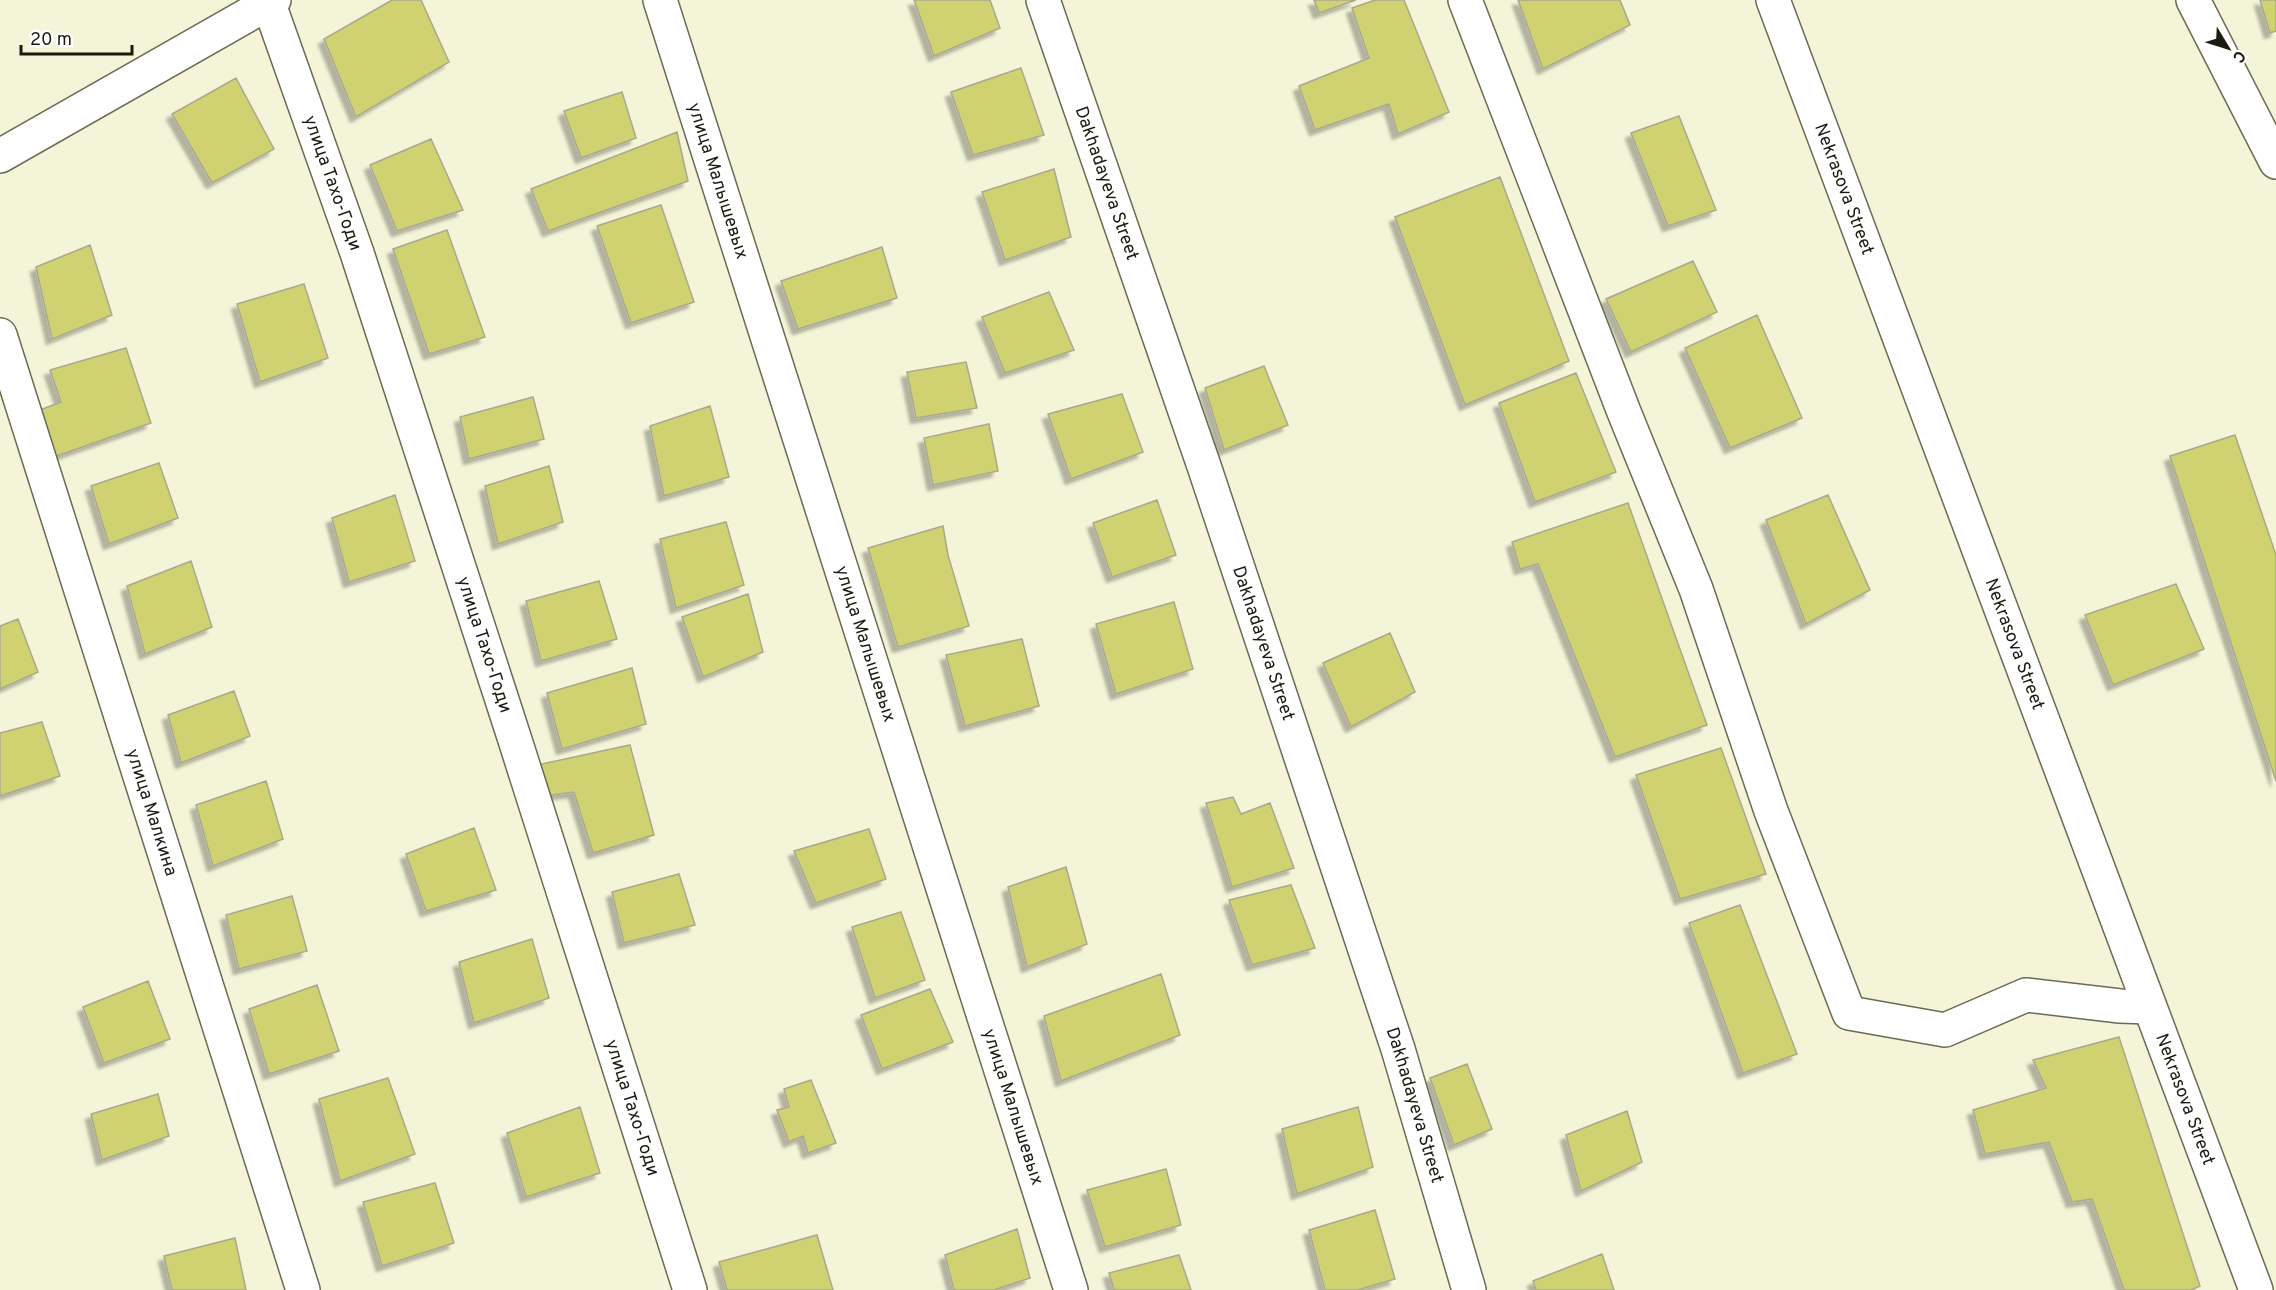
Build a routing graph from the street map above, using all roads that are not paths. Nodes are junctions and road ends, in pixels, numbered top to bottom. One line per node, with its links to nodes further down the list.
1 (660, 0): 13 (street, улица Малышевых)
2 (1043, 0): 14 (street, Dakhadayeva Street)
3 (1465, 0): 10 (street)
4 (1773, 0): 10 (street, Nekrasova Street)
5 (2193, 0): 8 (street)
6 (272, 2): 7 (street); 12 (street, улица Тахо-Годи)
7 (0, 156)
8 (2276, 162)
9 (0, 335): 11 (street, улица Малкина)
10 (2149, 1007): 15 (street, Nekrasova Street)
11 (303, 1290)
12 (690, 1290)
13 (1071, 1290)
14 (1469, 1290)
15 (2256, 1290)

